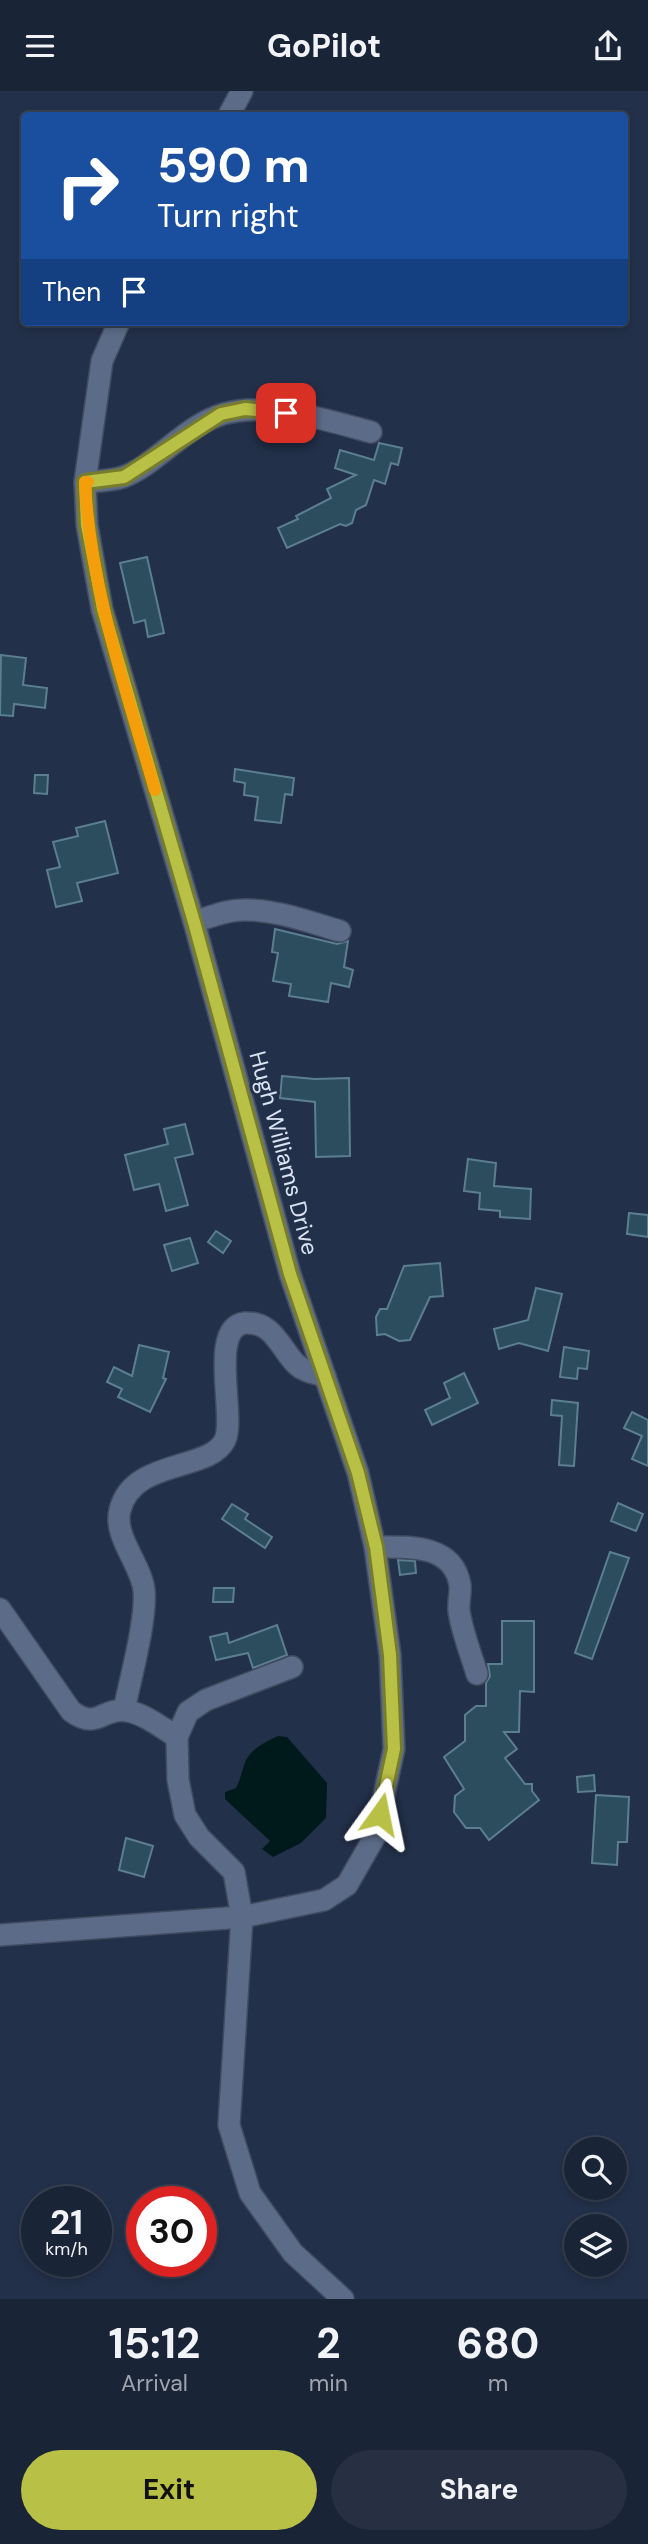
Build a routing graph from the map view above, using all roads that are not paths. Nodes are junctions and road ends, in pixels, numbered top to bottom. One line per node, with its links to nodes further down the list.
1 (242, 91): 2 (street)
2 (231, 112)
3 (117, 326): 5 (street, Hugh Williams Drive)
4 (370, 432): 5 (street)
5 (85, 482): 6 (street, Hugh Williams Drive)
6 (194, 922): 7 (street); 8 (street, Hugh Williams Drive)
7 (340, 930)
8 (325, 1376): 9 (street, Hugh Williams Drive); 13 (street)
9 (376, 1547): 12 (street); 15 (street, Hugh Williams Drive)
10 (0, 1609): 13 (street)
11 (292, 1667): 14 (street)
12 (477, 1674)
13 (124, 1710): 14 (street)
14 (177, 1737): 15 (street)
15 (242, 1917): 16 (street, Hugh Williams Drive); 17 (street)
16 (0, 1935)
17 (343, 2299)

